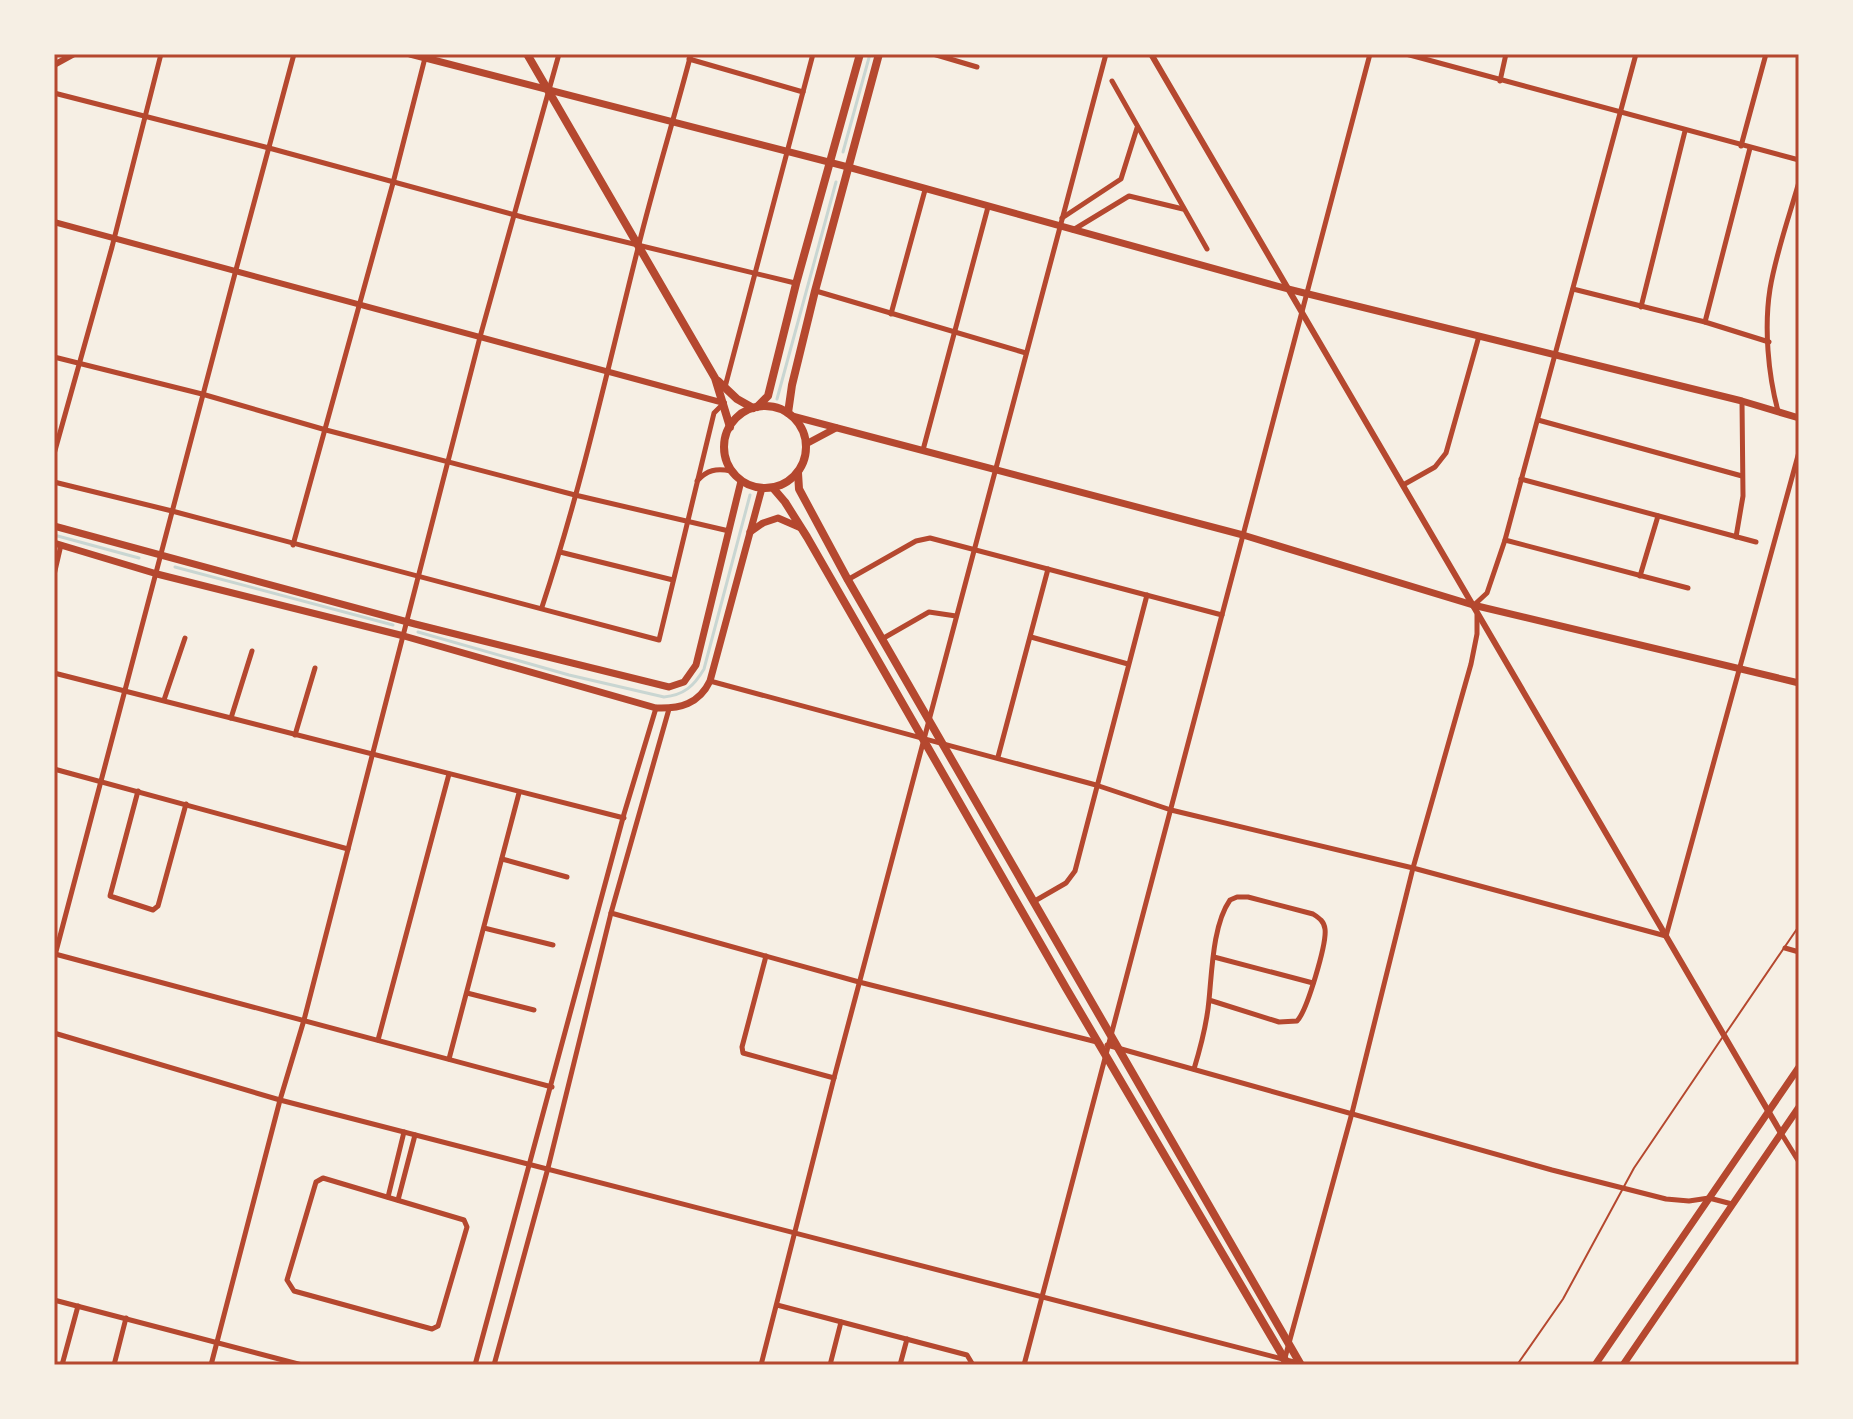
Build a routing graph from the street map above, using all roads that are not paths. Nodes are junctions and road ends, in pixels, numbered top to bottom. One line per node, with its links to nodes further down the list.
1 (74, 54): 20 (street)
2 (161, 54): 28 (street)
3 (294, 54): 33 (street)
4 (410, 54): 18 (main road)
5 (527, 54): 24 (main road)
6 (559, 54): 24 (street)
7 (813, 54): 25 (street)
8 (860, 54): 37 (main road)
9 (879, 54): 38 (main road)
10 (933, 54): 21 (street)
11 (1106, 54): 46 (street)
12 (1151, 54): 54 (street)
13 (1370, 54): 57 (street)
14 (1406, 54): 23 (street)
15 (1506, 54): 23 (street)
16 (1636, 54): 27 (street)
17 (1766, 54): 32 (street)
18 (425, 56): 24 (main road); 40 (street)
19 (690, 56): 25 (street); 29 (street)
20 (54, 65)
21 (977, 67)
22 (1112, 81): 30 (street)
23 (1500, 81): 27 (street)
24 (549, 92): 29 (main road); 44 (street); 49 (main road)
25 (803, 92): 35 (street)
26 (54, 93): 28 (street)
27 (1621, 113): 31 (street); 55 (street)
28 (145, 117): 33 (street); 48 (street)
29 (672, 123): 35 (main road); 49 (street)
30 (1137, 127): 43 (street); 46 (street)
31 (1685, 131): 32 (street); 59 (street)
32 (1741, 146): 34 (street)
33 (269, 148): 40 (street); 51 (street)
34 (1750, 148): 36 (street); 62 (street)
35 (787, 152): 37 (main road); 52 (street)
36 (1799, 160)
37 (830, 163): 38 (main road); 53 (main road)
38 (848, 167): 41 (main road); 56 (main road)
39 (1799, 182): 66 (street)
40 (393, 183): 44 (street); 58 (street)
41 (925, 190): 42 (main road); 61 (street)
42 (988, 207): 46 (main road); 63 (street)
43 (1184, 210): 47 (street); 50 (street)
44 (515, 215): 49 (street); 65 (street)
45 (54, 222): 48 (street)
46 (1061, 222): 47 (main road); 67 (street)
47 (1073, 230): 54 (main road)
48 (114, 237): 51 (street); 70 (street)
49 (638, 245): 52 (street); 71 (street); 72 (main road)
50 (1207, 249)
51 (235, 272): 58 (street); 74 (street)
52 (755, 272): 53 (street); 73 (street)
53 (796, 284): 77 (main road)
54 (1288, 289): 57 (main road); 60 (street)
55 (1573, 289): 59 (street); 68 (street)
56 (815, 291): 61 (street); 79 (main road)
57 (1307, 292): 60 (street); 64 (main road)
58 (358, 305): 65 (street); 84 (street)
59 (1641, 307): 62 (street)
60 (1301, 311): 98 (street); 109 (street)
61 (891, 314): 63 (street)
62 (1705, 322): 66 (street)
63 (956, 333): 67 (street); 86 (street)
64 (1479, 336): 68 (main road); 98 (street)
65 (480, 337): 71 (street); 89 (street)
66 (1769, 342): 78 (street)
67 (1026, 353): 90 (street)
68 (1555, 356): 75 (main road); 81 (street)
69 (54, 357): 70 (street)
70 (78, 364): 74 (street); 88 (street)
71 (609, 371): 76 (street); 101 (street)
72 (715, 378): 73 (main road); 76 (main road)
73 (724, 388): 77 (main road)
74 (202, 394): 84 (street); 102 (street)
75 (1742, 401): 78 (main road); 93 (street)
76 (724, 403): 82 (main road); 97 (street)
77 (755, 408): 79 (main road); 82 (main road)
78 (1779, 412): 80 (main road)
79 (790, 414): 83 (main road); 85 (main road)
80 (1799, 418)
81 (1538, 420): 93 (street); 94 (street)
82 (730, 427): 91 (main road)
83 (838, 427): 85 (main road); 86 (main road)
84 (326, 430): 89 (street); 114 (street)
85 (806, 444): 92 (main road)
86 (923, 450): 90 (main road)
87 (1799, 452): 139 (street)
88 (54, 454)
89 (449, 462): 101 (street); 121 (street)
90 (995, 469): 109 (main road); 115 (street)
91 (731, 471): 95 (main road); 97 (street)
92 (798, 473): 100 (main road); 124 (main road)
93 (1742, 476): 110 (street)
94 (1521, 479): 103 (street); 111 (street)
95 (741, 481): 99 (main road); 107 (main road)
96 (54, 482): 102 (street)
97 (696, 482): 104 (street)
98 (1403, 485): 127 (street)
99 (762, 488): 100 (main road); 108 (main road)
100 (773, 488): 106 (main road)
101 (575, 495): 104 (street); 116 (street)
102 (172, 511): 114 (street); 117 (street)
103 (1658, 516): 110 (street); 122 (street)
104 (686, 521): 107 (street); 123 (street)
105 (54, 526): 117 (main road)
106 (802, 528): 108 (main road); 150 (main road)
107 (730, 531): 131 (main road)
108 (750, 532): 141 (main road)
109 (1243, 535): 127 (main road); 129 (street)
110 (1736, 537): 112 (street)
111 (1505, 540): 122 (street); 127 (street)
112 (1756, 542)
113 (58, 544): 119 (main road); 120 (street)
114 (293, 545): 121 (street)
115 (974, 548): 118 (street); 124 (street); 130 (street)
116 (560, 552): 123 (street); 128 (street)
117 (162, 553): 119 (street); 131 (main road)
118 (1048, 569): 126 (street); 133 (street)
119 (157, 574): 132 (main road); 143 (street)
120 (54, 575)
121 (418, 576): 128 (street); 131 (street)
122 (1640, 576): 125 (street)
123 (673, 580): 128 (street)
124 (848, 580): 135 (main road)
125 (1688, 588)
126 (1147, 595): 129 (street); 137 (street)
127 (1473, 605): 139 (main road); 165 (street); 171 (street)
128 (542, 607)
129 (1222, 615): 161 (street)
130 (956, 616): 135 (street); 148 (street)
131 (408, 622): 132 (street)
132 (404, 636): 145 (main road); 152 (street)
133 (1031, 637): 137 (street); 153 (street)
134 (185, 638): 144 (street)
135 (882, 639): 148 (main road)
136 (252, 651): 147 (street)
137 (1128, 664): 157 (street)
138 (315, 668): 149 (street)
139 (1740, 668): 142 (main road); 171 (street)
140 (54, 673): 143 (street)
141 (710, 681): 146 (main road); 150 (street)
142 (1799, 683)
143 (125, 689): 144 (street); 156 (street)
144 (164, 700): 147 (street)
145 (656, 708): 146 (main road); 162 (street)
146 (669, 709): 168 (street)
147 (231, 718): 149 (street)
148 (929, 718): 150 (street); 151 (main road)
149 (295, 735): 152 (street)
150 (923, 739): 151 (street); 178 (street); 188 (main road)
151 (944, 744): 153 (street); 167 (main road)
152 (371, 755): 155 (street); 163 (street)
153 (998, 757): 157 (street)
154 (54, 769): 156 (street)
155 (449, 774): 159 (street); 187 (street)
156 (99, 781): 158 (street); 175 (street)
157 (1096, 785): 161 (street); 167 (street)
158 (138, 791): 160 (street); 160 (street)
159 (519, 793): 162 (street); 164 (street)
160 (186, 804): 163 (street)
161 (1171, 810): 165 (street); 185 (street)
162 (624, 818): 194 (street)
163 (348, 849): 183 (street)
164 (502, 859): 166 (street); 170 (street)
165 (1413, 868): 171 (street); 198 (street)
166 (567, 877)
167 (1033, 902): 185 (main road)
168 (611, 913): 176 (street); 204 (street)
169 (1799, 926): 173 (lane)
170 (484, 928): 172 (street); 180 (street)
171 (1666, 936): 186 (street)
172 (553, 945)
173 (1785, 948): 174 (street); 186 (lane)
174 (1799, 952)
175 (54, 956): 183 (street)
176 (766, 956): 178 (street); 193 (street)
177 (1214, 957): 179 (street); 179 (street); 181 (street)
178 (859, 982): 188 (street); 193 (street)
179 (1313, 983): 181 (street)
180 (467, 993): 182 (street); 190 (street)
181 (1209, 1000): 192 (street)
182 (534, 1010)
183 (304, 1020): 187 (street); 195 (street)
184 (54, 1033): 195 (street)
185 (1112, 1034): 189 (main road)
186 (1724, 1036): 197 (street); 205 (lane)
187 (378, 1040): 190 (street)
188 (1099, 1042): 189 (main road)
189 (1111, 1050): 192 (street); 211 (street); 219 (main road); 220 (main road)
190 (449, 1059): 194 (street)
191 (1799, 1067): 197 (main road)
192 (1194, 1069): 198 (street)
193 (834, 1078): 210 (street)
194 (552, 1087): 203 (street)
195 (280, 1100): 199 (street); 218 (street)
196 (1799, 1107): 200 (main road)
197 (1768, 1111): 200 (street); 207 (main road)
198 (1352, 1113): 205 (street); 219 (street)
199 (404, 1132): 201 (street); 206 (street)
200 (1781, 1133): 202 (street); 209 (main road)
201 (415, 1135): 203 (street); 208 (street)
202 (1799, 1162)
203 (530, 1164): 204 (street); 225 (street)
204 (548, 1168): 210 (street); 226 (street)
205 (1623, 1186): 207 (street); 233 (lane)
206 (388, 1197): 208 (street); 208 (street)
207 (1709, 1198): 209 (street); 234 (main road)
208 (398, 1200)
209 (1732, 1204): 235 (main road)
210 (795, 1234): 211 (street); 213 (street)
211 (1043, 1296): 220 (street); 231 (street)
212 (54, 1300): 214 (street)
213 (777, 1305): 216 (street); 227 (street)
214 (78, 1306): 215 (street); 221 (street)
215 (126, 1318): 218 (street); 222 (street)
216 (841, 1322): 217 (street); 228 (street)
217 (907, 1339): 229 (street); 230 (street)
218 (217, 1342): 223 (street); 224 (street)
219 (1288, 1344): 220 (street); 232 (main road)
220 (1285, 1363): 232 (street)
221 (62, 1365)
222 (114, 1365)
223 (211, 1365)
224 (302, 1365)
225 (475, 1365)
226 (494, 1365)
227 (761, 1365)
228 (830, 1365)
229 (900, 1365)
230 (973, 1365)
231 (1024, 1365)
232 (1302, 1365)
233 (1517, 1365)
234 (1595, 1365)
235 (1623, 1365)

